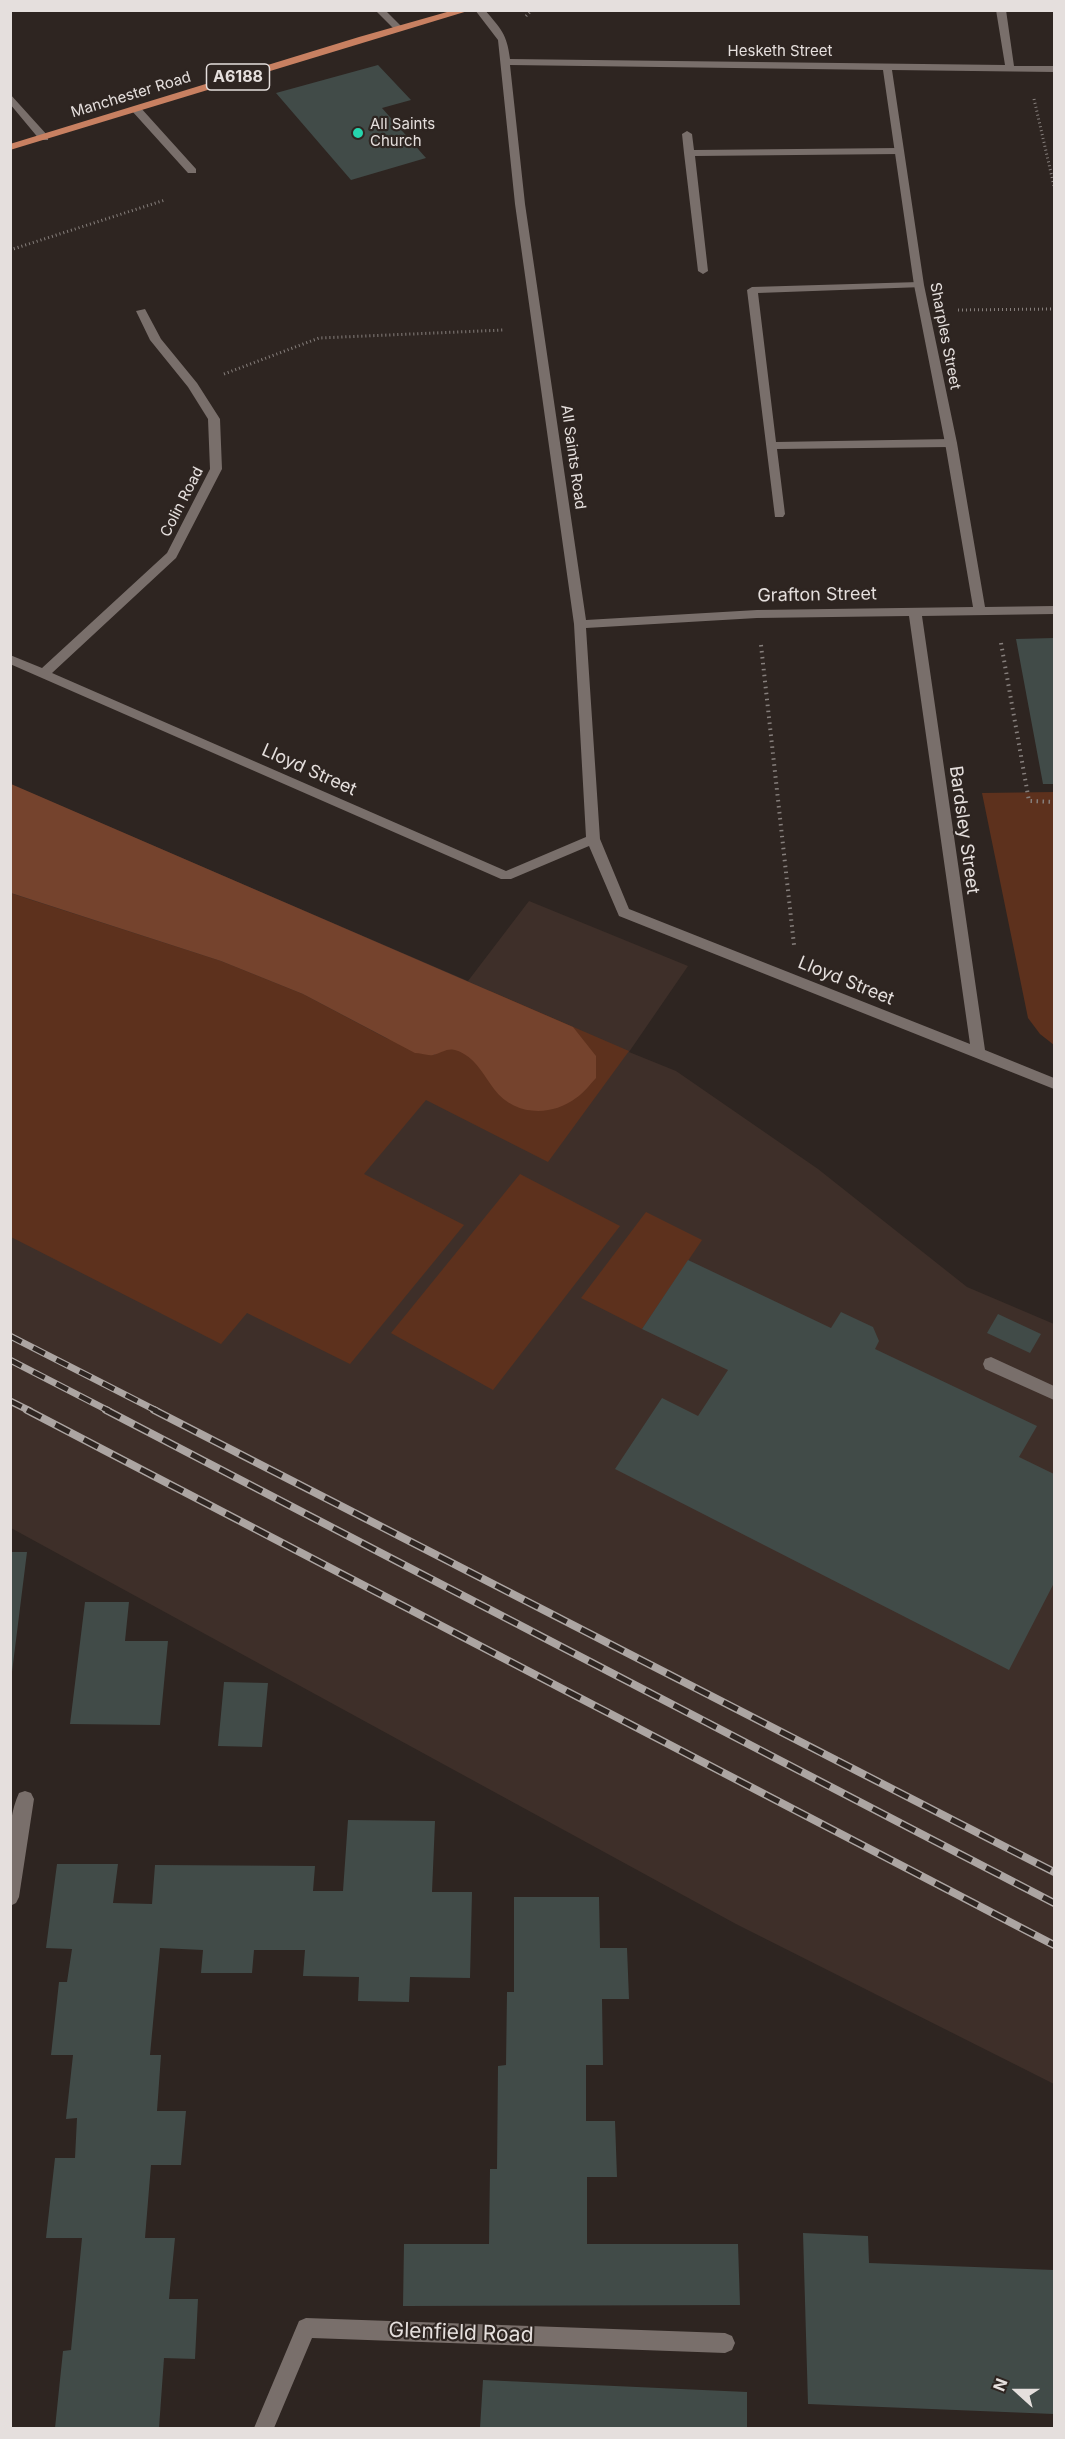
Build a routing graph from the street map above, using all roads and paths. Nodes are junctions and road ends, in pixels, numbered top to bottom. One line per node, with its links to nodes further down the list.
1 (379, 10): 5 (street)
2 (467, 10): 5 (main road, Manchester Road / A6188)
3 (479, 10): 6 (street, All Saints Road)
4 (1001, 10): 8 (street)
5 (399, 29): 12 (main road, Manchester Road / A6188)
6 (506, 62): 7 (street, Hesketh Street); 27 (street, All Saints Road)
7 (887, 66): 8 (street, Hesketh Street); 16 (street, Sharples Street)
8 (1010, 69): 9 (street, Hesketh Street)
9 (1026, 69): 10 (street, Hesketh Street); 19 (path)
10 (1054, 69)
11 (10, 97): 14 (street)
12 (136, 109): 14 (main road, Manchester Road / A6188); 18 (street)
13 (687, 134): 17 (street)
14 (44, 138): 15 (main road, Manchester Road / A6188)
15 (10, 147)
16 (899, 151): 17 (street); 23 (street, Sharples Street)
17 (689, 153): 22 (street)
18 (192, 171)
19 (1054, 186)
20 (165, 200): 21 (path)
21 (10, 250)
22 (703, 271)
23 (919, 285): 25 (street, Sharples Street); 30 (street)
24 (1054, 309): 25 (path)
25 (924, 310): 29 (street, Sharples Street)
26 (141, 311): 28 (street, Colin Road)
27 (538, 329): 28 (path); 37 (street, All Saints Road)
28 (193, 386): 39 (street, Colin Road)
29 (951, 443): 30 (street); 32 (street, Sharples Street)
30 (771, 446): 31 (street)
31 (779, 514)
32 (980, 610): 33 (street, Grafton Street); 35 (street, Grafton Street)
33 (996, 610): 34 (street, Grafton Street); 40 (path)
34 (1054, 610)
35 (915, 612): 36 (street, Grafton Street); 44 (street, Bardsley Street)
36 (757, 614): 37 (street, Grafton Street); 43 (path)
37 (580, 624): 41 (street, All Saints Road)
38 (10, 659): 39 (street, Lloyd Street)
39 (44, 673): 41 (street, Lloyd Street)
40 (1054, 802)
41 (593, 839): 42 (street, All Saints Road)
42 (624, 912): 43 (street, Lloyd Street)
43 (798, 981): 44 (street, Lloyd Street)
44 (978, 1053): 45 (street, Lloyd Street)
45 (1054, 1084)
46 (991, 1364): 47 (street)
47 (1054, 1393)
48 (25, 1799): 49 (street)
49 (10, 1897)
50 (725, 2343): 51 (street, Glenfield Road)
51 (264, 2428)

